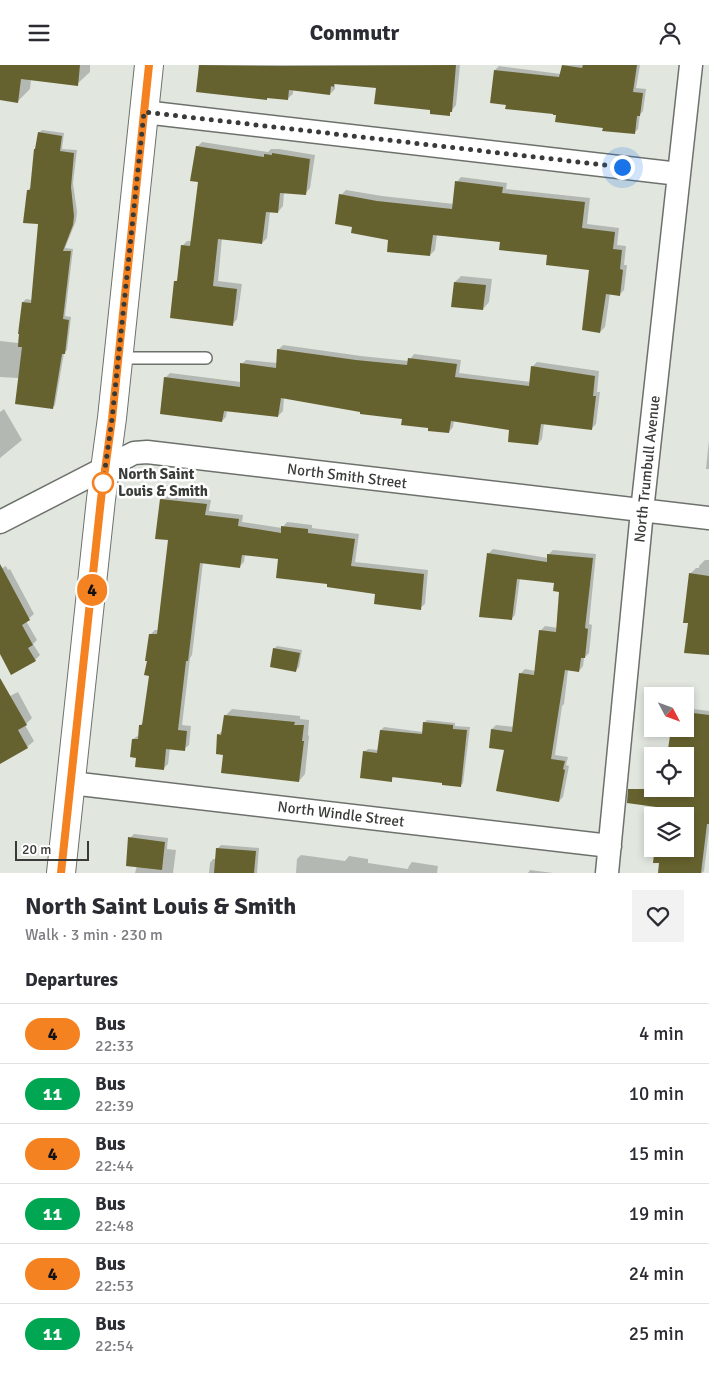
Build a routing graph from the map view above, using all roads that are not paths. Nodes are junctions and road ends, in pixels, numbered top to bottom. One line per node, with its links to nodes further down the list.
1 (149, 65): 3 (main road)
2 (691, 65): 4 (street, North Trumbull Avenue)
3 (144, 112): 4 (street); 6 (main road)
4 (679, 174): 8 (street, North Trumbull Avenue)
5 (206, 357): 6 (lane)
6 (118, 358): 7 (main road)
7 (105, 467): 8 (street, North Smith Street); 10 (street, North Smith Street); 11 (main road)
8 (642, 511): 9 (street, North Smith Street); 12 (street, North Trumbull Avenue)
9 (709, 518)
10 (0, 522)
11 (71, 783): 12 (street, North Windle Street); 13 (main road)
12 (610, 846): 14 (street, North Trumbull Avenue)
13 (61, 873)
14 (607, 873)

